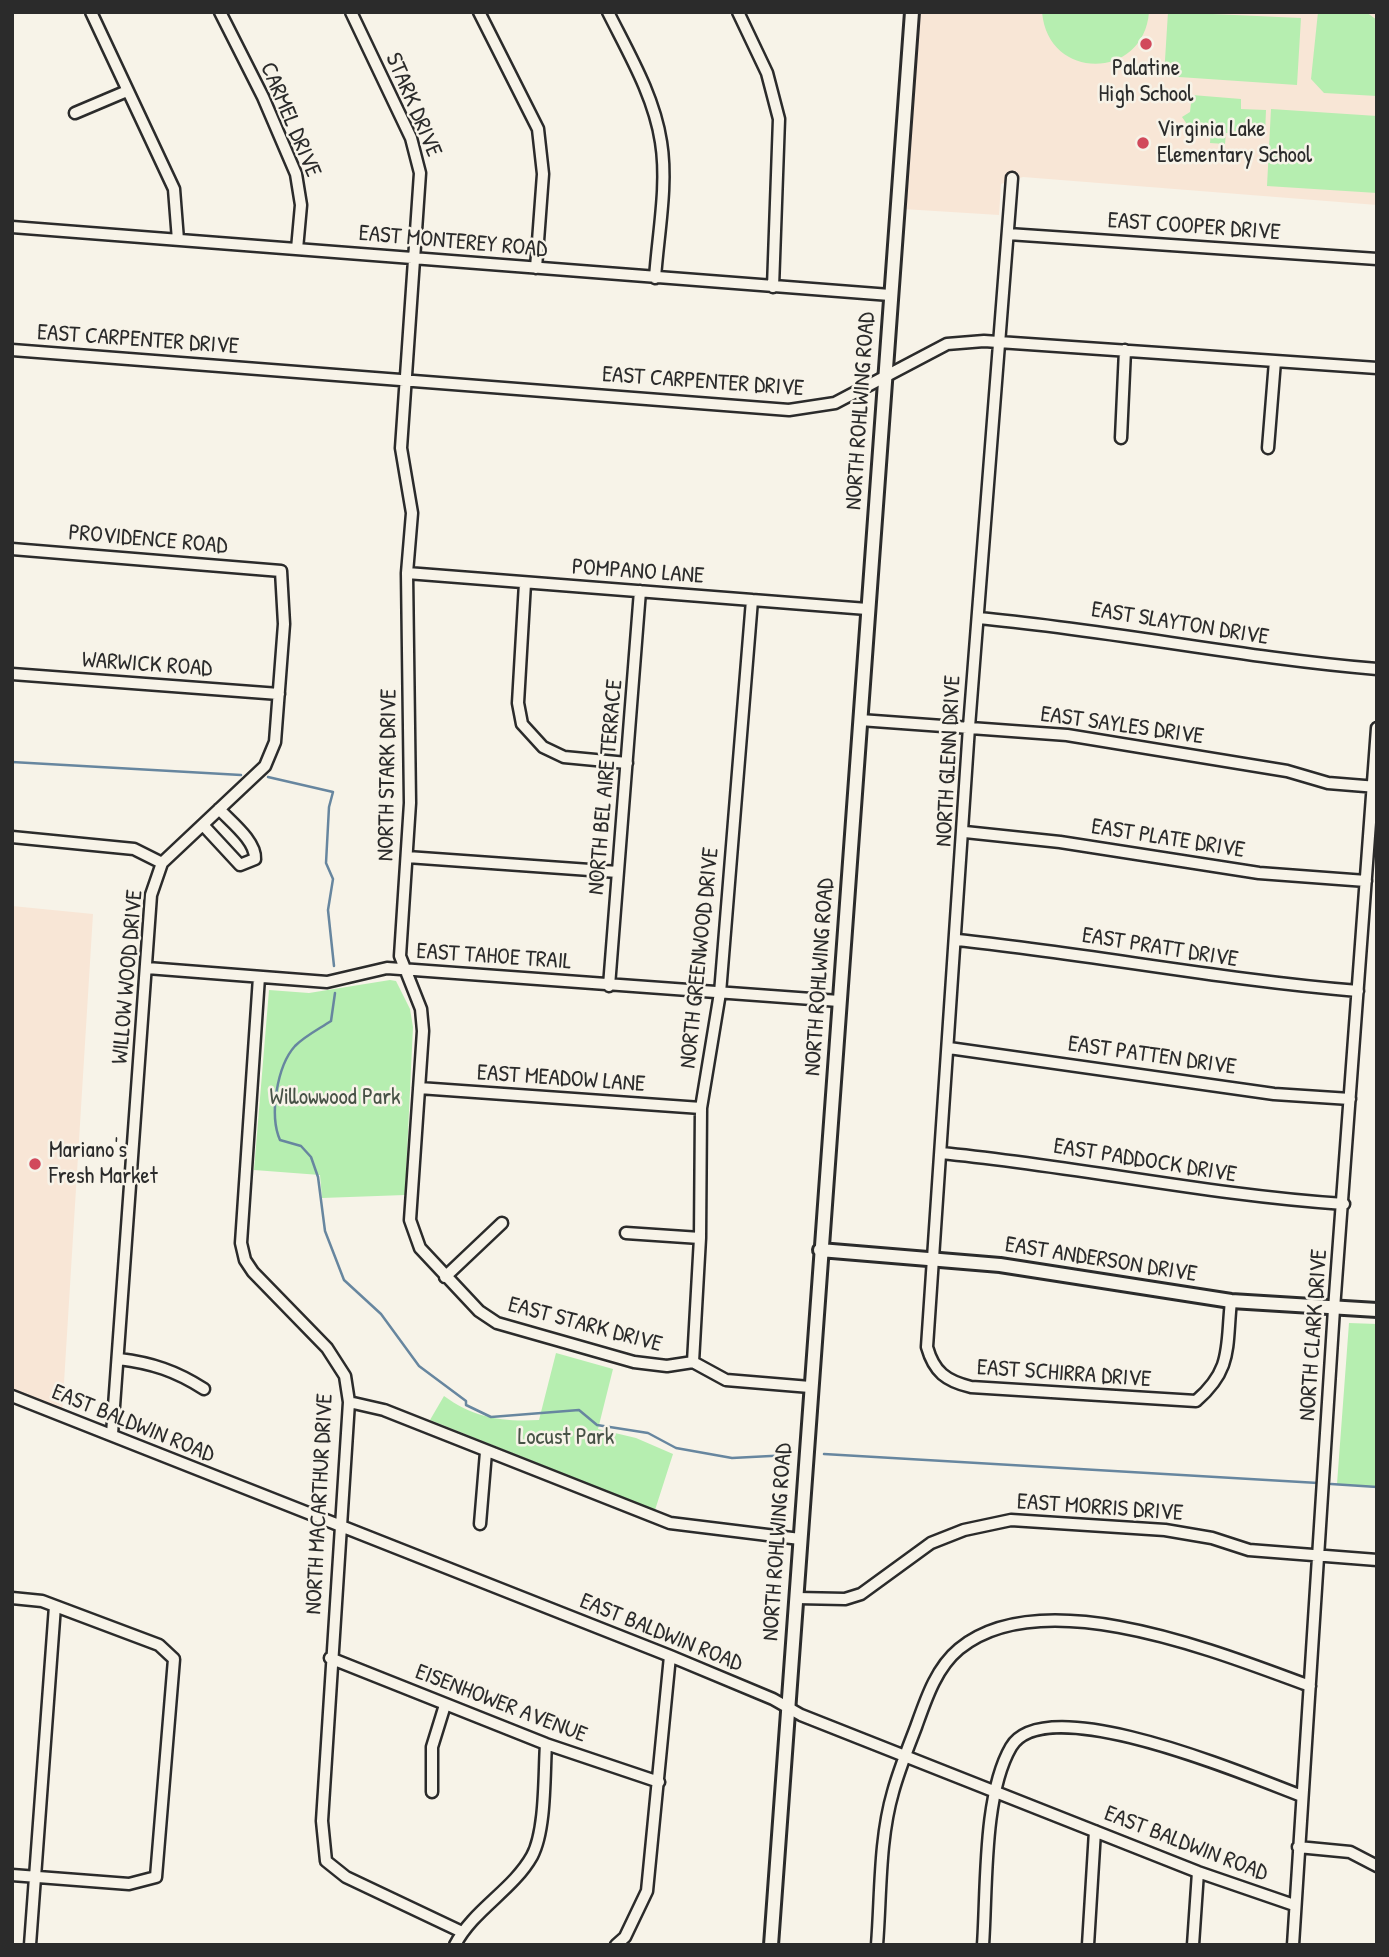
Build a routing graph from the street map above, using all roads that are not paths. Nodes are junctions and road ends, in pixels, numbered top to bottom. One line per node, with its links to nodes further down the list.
1 (91, 12): 8 (street)
2 (220, 12): 14 (street, CARMEL DRIVE)
3 (351, 12): 15 (street, STARK DRIVE)
4 (480, 12): 17 (street)
5 (608, 12): 18 (street)
6 (738, 12): 19 (street)
7 (912, 12): 20 (street, NORTH ROHLWING ROAD)
8 (127, 91): 9 (street); 13 (street)
9 (75, 113)
10 (1012, 178): 12 (street, NORTH GLENN DRIVE)
11 (12, 226): 13 (street, EAST MONTEREY ROAD)
12 (1008, 234): 16 (street, EAST COOPER DRIVE); 21 (street, NORTH GLENN DRIVE)
13 (178, 240): 14 (street, EAST MONTEREY ROAD)
14 (297, 249): 15 (street, EAST MONTEREY ROAD)
15 (417, 259): 17 (street, EAST MONTEREY ROAD); 27 (street, NORTH STARK DRIVE)
16 (1377, 259)
17 (536, 268): 18 (street, EAST MONTEREY ROAD)
18 (654, 278): 19 (street, EAST MONTEREY ROAD)
19 (773, 287): 20 (street, EAST MONTEREY ROAD)
20 (890, 295): 26 (street, NORTH ROHLWING ROAD)
21 (998, 341): 23 (street, EAST CARPENTER DRIVE); 26 (street, EAST CARPENTER DRIVE); 37 (street, NORTH GLENN DRIVE)
22 (12, 350): 27 (street, EAST CARPENTER DRIVE)
23 (1125, 350): 24 (street, EAST CARPENTER DRIVE); 28 (street)
24 (1275, 361): 25 (street, EAST CARPENTER DRIVE); 29 (street)
25 (1377, 368)
26 (885, 376): 27 (street, EAST CARPENTER DRIVE); 36 (street, NORTH ROHLWING ROAD)
27 (406, 380): 32 (street, NORTH STARK DRIVE)
28 (1121, 438)
29 (1268, 448)
30 (12, 549): 31 (street, PROVIDENCE ROAD)
31 (281, 571): 40 (street, WILLOW WOOD DRIVE)
32 (407, 573): 33 (street, POMPANO LANE); 50 (street, NORTH STARK DRIVE)
33 (525, 583): 34 (street, POMPANO LANE); 44 (street)
34 (640, 592): 35 (street, POMPANO LANE); 44 (street, NORTH BEL AIRE TERRACE)
35 (752, 600): 36 (street, POMPANO LANE); 60 (street, NORTH GREENWOOD DRIVE)
36 (867, 609): 41 (street, NORTH ROHLWING ROAD)
37 (978, 618): 38 (street, EAST SLAYTON DRIVE); 42 (street, NORTH GLENN DRIVE)
38 (1377, 669)
39 (12, 674): 40 (street, WARWICK ROAD)
40 (279, 694): 46 (street, WILLOW WOOD DRIVE)
41 (860, 720): 42 (street, EAST SAYLES DRIVE); 61 (street, NORTH ROHLWING ROAD)
42 (970, 727): 45 (street, EAST SAYLES DRIVE); 48 (street, NORTH GLENN DRIVE)
43 (1377, 728): 45 (street, NORTH CLARK DRIVE)
44 (627, 763): 52 (street, NORTH BEL AIRE TERRACE)
45 (1375, 787): 53 (street, NORTH CLARK DRIVE)
46 (219, 809): 47 (street, WILLOW WOOD DRIVE); 47 (street)
47 (203, 825): 51 (street, WILLOW WOOD DRIVE)
48 (965, 832): 53 (street, EAST PLATE DRIVE); 54 (street, NORTH GLENN DRIVE)
49 (12, 837): 51 (street)
50 (407, 856): 52 (street); 56 (street, NORTH STARK DRIVE)
51 (162, 863): 55 (street, WILLOW WOOD DRIVE)
52 (618, 872): 58 (street, NORTH BEL AIRE TERRACE)
53 (1366, 881): 59 (street, NORTH CLARK DRIVE)
54 (957, 940): 59 (street, EAST PRATT DRIVE); 62 (street, NORTH GLENN DRIVE)
55 (147, 968): 57 (street, EAST TAHOE TRAIL); 78 (street, WILLOW WOOD DRIVE)
56 (405, 970): 57 (street, EAST TAHOE TRAIL); 58 (street, EAST TAHOE TRAIL); 63 (street, NORTH STARK DRIVE)
57 (259, 977): 83 (street, NORTH MACARTHUR DRIVE)
58 (609, 986): 60 (street, EAST TAHOE TRAIL)
59 (1358, 991): 64 (street, NORTH CLARK DRIVE)
60 (720, 993): 61 (street, EAST TAHOE TRAIL); 65 (street, NORTH GREENWOOD DRIVE)
61 (839, 1001): 71 (street, NORTH ROHLWING ROAD)
62 (949, 1048): 64 (street, EAST PATTEN DRIVE); 66 (street, NORTH GLENN DRIVE)
63 (419, 1088): 65 (street, EAST MEADOW LANE); 73 (street, NORTH STARK DRIVE)
64 (1350, 1099): 67 (street, NORTH CLARK DRIVE)
65 (701, 1108): 70 (street, NORTH GREENWOOD DRIVE)
66 (941, 1153): 67 (street, EAST PADDOCK DRIVE); 72 (street, NORTH GLENN DRIVE)
67 (1344, 1204): 75 (street, NORTH CLARK DRIVE)
68 (502, 1223): 73 (street)
69 (626, 1233): 70 (street)
70 (699, 1238): 79 (street, NORTH GREENWOOD DRIVE)
71 (820, 1250): 72 (street, EAST ANDERSON DRIVE); 80 (street, NORTH ROHLWING ROAD)
72 (934, 1260): 74 (street, EAST ANDERSON DRIVE); 77 (street, NORTH GLENN DRIVE)
73 (444, 1277): 79 (street, EAST STARK DRIVE)
74 (1231, 1301): 75 (street, EAST ANDERSON DRIVE); 77 (street, EAST SCHIRRA DRIVE)
75 (1334, 1309): 76 (street, EAST ANDERSON DRIVE); 89 (street, NORTH CLARK DRIVE)
76 (1377, 1310)
77 (927, 1347)
78 (119, 1359): 81 (street); 84 (street, WILLOW WOOD DRIVE)
79 (693, 1362): 80 (street)
80 (810, 1387): 88 (street, NORTH ROHLWING ROAD)
81 (204, 1389)
82 (12, 1396): 84 (street, EAST BALDWIN ROAD)
83 (349, 1402): 85 (street); 87 (street, NORTH MACARTHUR DRIVE)
84 (112, 1434): 87 (street, EAST BALDWIN ROAD)
85 (486, 1452): 86 (street); 88 (street)
86 (480, 1524)
87 (340, 1528): 94 (street, EAST BALDWIN ROAD); 95 (street, NORTH MACARTHUR DRIVE)
88 (800, 1539): 92 (street, NORTH ROHLWING ROAD)
89 (1321, 1556): 90 (street, EAST MORRIS DRIVE); 92 (street, EAST MORRIS DRIVE); 96 (street, NORTH CLARK DRIVE)
90 (1377, 1560)
91 (12, 1598): 93 (street)
92 (797, 1598): 98 (street, NORTH ROHLWING ROAD)
93 (55, 1606): 110 (street); 110 (street)
94 (670, 1656): 98 (street, EAST BALDWIN ROAD); 101 (street)
95 (330, 1658): 97 (street, EISENHOWER AVENUE); 112 (street, NORTH MACARTHUR DRIVE)
96 (1310, 1686): 100 (street); 104 (street, NORTH CLARK DRIVE)
97 (446, 1705): 99 (street, EISENHOWER AVENUE); 103 (street)
98 (787, 1707): 100 (street, EAST BALDWIN ROAD); 116 (street, NORTH ROHLWING ROAD)
99 (546, 1744): 101 (street, EISENHOWER AVENUE); 112 (street)
100 (906, 1755): 102 (street, EAST BALDWIN ROAD); 117 (street)
101 (659, 1782): 115 (street)
102 (994, 1790): 104 (street); 105 (street, EAST BALDWIN ROAD); 118 (street)
103 (432, 1792)
104 (1302, 1797): 106 (street, NORTH CLARK DRIVE)
105 (1095, 1831): 108 (street, EAST BALDWIN ROAD); 119 (street)
106 (1298, 1847): 107 (street); 111 (street, NORTH CLARK DRIVE)
107 (1377, 1866)
108 (1198, 1872): 111 (street, EAST BALDWIN ROAD); 120 (street)
109 (12, 1875): 110 (street)
110 (36, 1877): 113 (street)
111 (1294, 1905): 121 (street, NORTH CLARK DRIVE)
112 (462, 1932): 114 (street)
113 (30, 1945)
114 (455, 1945)
115 (616, 1945)
116 (771, 1945)
117 (877, 1945)
118 (983, 1945)
119 (1088, 1945)
120 (1193, 1945)
121 (1293, 1945)

